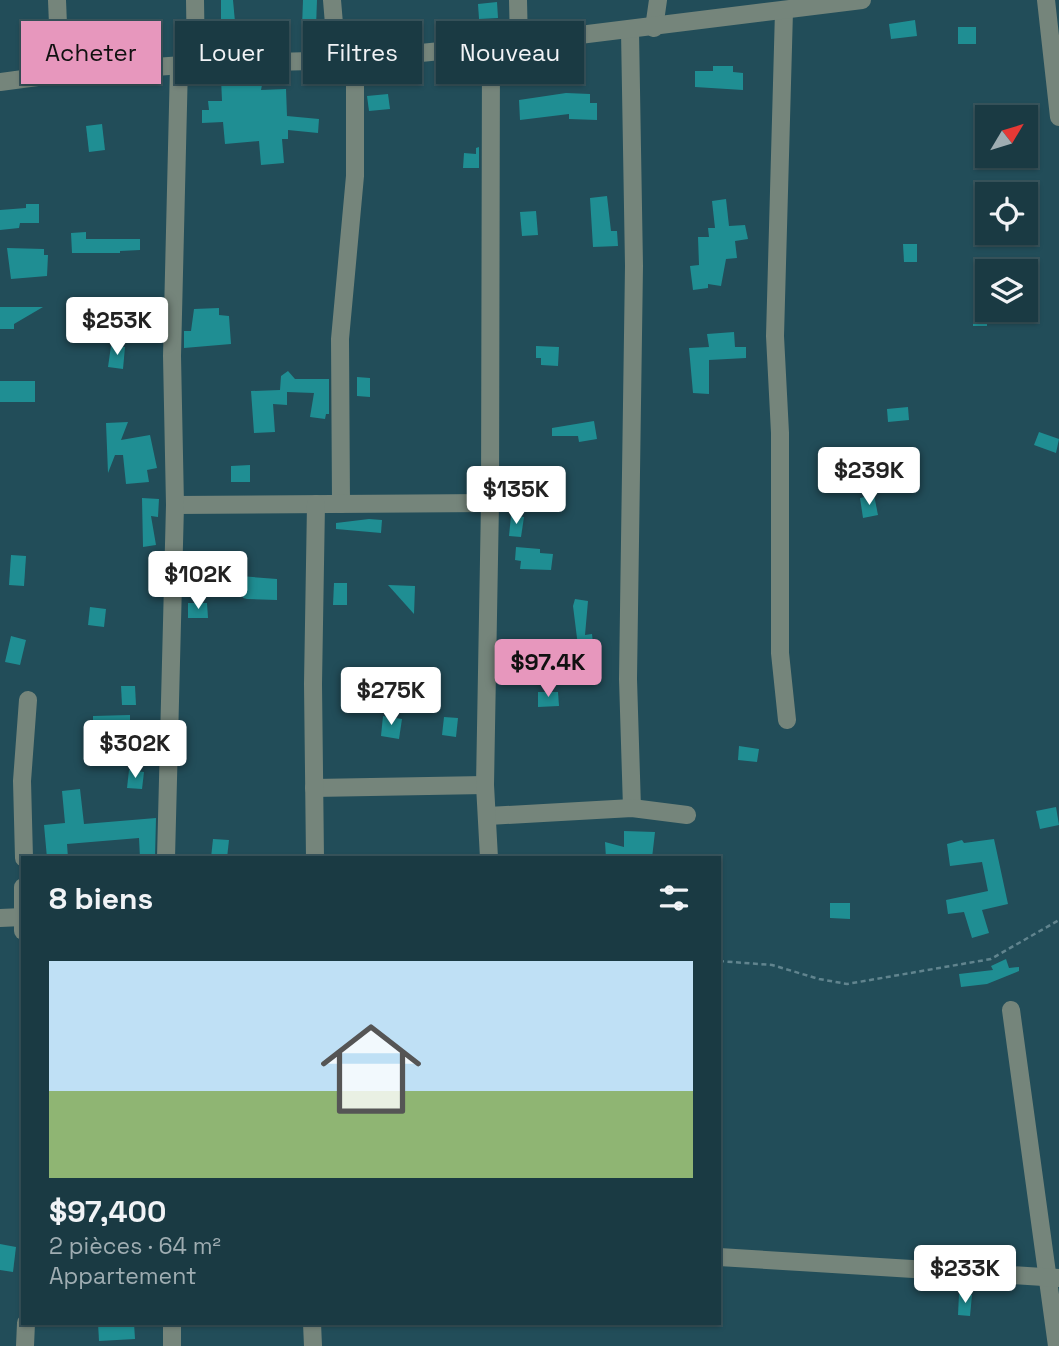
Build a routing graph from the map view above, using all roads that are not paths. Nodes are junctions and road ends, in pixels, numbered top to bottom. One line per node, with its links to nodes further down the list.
1 (57, 0): 10 (street)
2 (195, 0): 11 (street)
3 (332, 0): 12 (street)
4 (518, 0): 13 (street)
5 (658, 0): 14 (street)
6 (862, 0): 8 (street)
7 (1045, 0): 22 (street)
8 (807, 4): 9 (street)
9 (784, 11): 14 (street); 28 (street)
10 (58, 21)
11 (192, 21)
12 (336, 21)
13 (518, 21)
14 (654, 28): 15 (street)
15 (630, 31): 16 (street); 31 (street)
16 (584, 36)
17 (21, 79): 18 (street)
18 (0, 82)
19 (186, 84): 26 (street)
20 (355, 84): 25 (street)
21 (491, 84): 23 (street)
22 (1059, 117)
23 (490, 503): 25 (street); 29 (street)
24 (316, 504): 25 (street); 26 (street); 30 (street)
25 (341, 504)
26 (175, 505): 35 (street)
27 (28, 700): 34 (street)
28 (787, 720)
29 (485, 785): 30 (street); 32 (street)
30 (314, 788): 36 (street)
31 (632, 808): 32 (street); 33 (street)
32 (488, 816): 37 (street)
33 (687, 816)
34 (24, 856)
35 (166, 856)
36 (314, 856)
37 (489, 856)
38 (21, 917): 39 (street)
39 (0, 918)
40 (1011, 1010): 42 (street)
41 (721, 1257): 42 (street)
42 (1054, 1278): 49 (street)
43 (26, 1325): 46 (street)
44 (172, 1325): 47 (street)
45 (312, 1325): 48 (street)
46 (25, 1346)
47 (172, 1346)
48 (313, 1346)
49 (1057, 1346)

